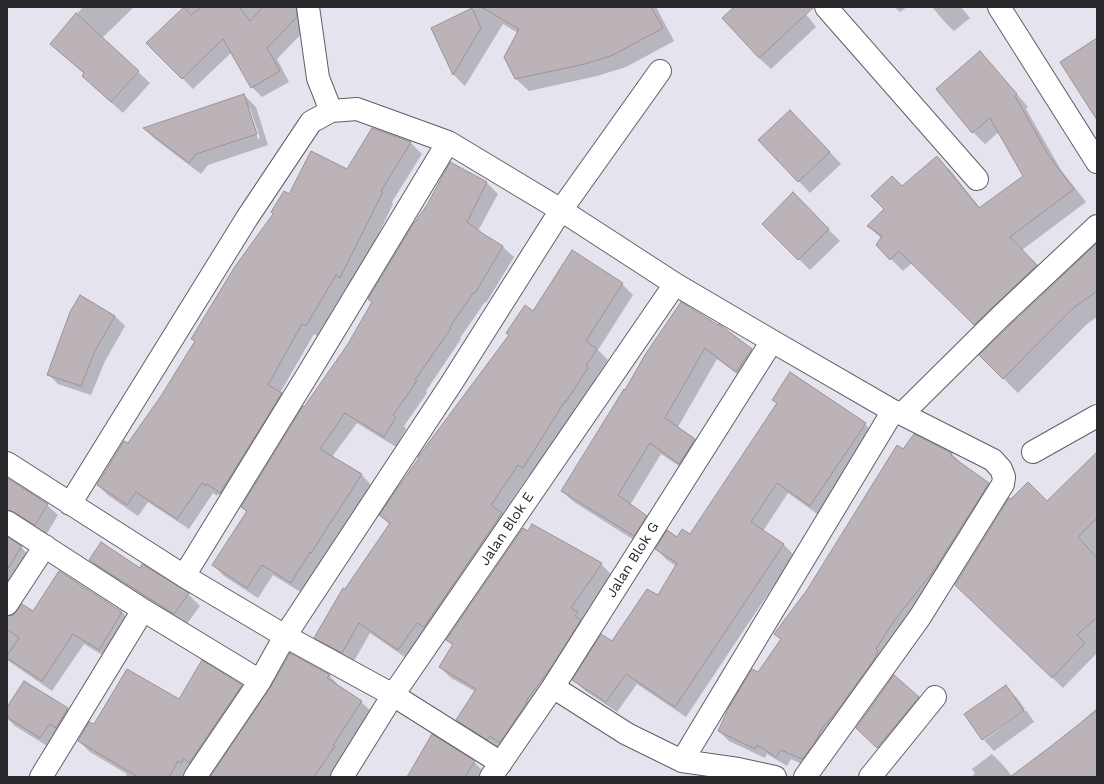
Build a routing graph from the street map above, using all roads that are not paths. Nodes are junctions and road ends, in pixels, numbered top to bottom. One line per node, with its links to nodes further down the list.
1 (308, 7): 5 (street)
2 (826, 7): 8 (street)
3 (999, 7): 7 (street)
4 (660, 71): 9 (street)
5 (331, 111): 6 (street); 17 (street)
6 (448, 142): 9 (street); 20 (street)
7 (1097, 162)
8 (977, 179)
9 (561, 210): 11 (street); 23 (street)
10 (1097, 226): 13 (street)
11 (675, 284): 12 (street); 26 (street, Jalan Blok E)
12 (772, 341): 13 (street); 25 (street, Jalan Blok G)
13 (897, 412): 28 (street); 34 (street)
14 (1097, 416): 15 (street)
15 (1033, 452)
16 (7, 463): 17 (street)
17 (70, 504): 20 (street)
18 (7, 522): 19 (street)
19 (45, 546): 21 (street); 22 (street)
20 (184, 576): 23 (street)
21 (7, 604)
22 (144, 610): 24 (street); 30 (street)
23 (285, 636): 24 (street); 26 (street)
24 (260, 681): 31 (street)
25 (553, 687): 28 (street); 29 (street, Jalan Blok G)
26 (393, 695): 29 (street); 32 (street, Jalan Blok E)
27 (935, 697): 35 (street)
28 (682, 761): 33 (street)
29 (496, 770)
30 (41, 777)
31 (195, 777)
32 (342, 777)
33 (776, 777)
34 (805, 777)
35 (870, 777)

